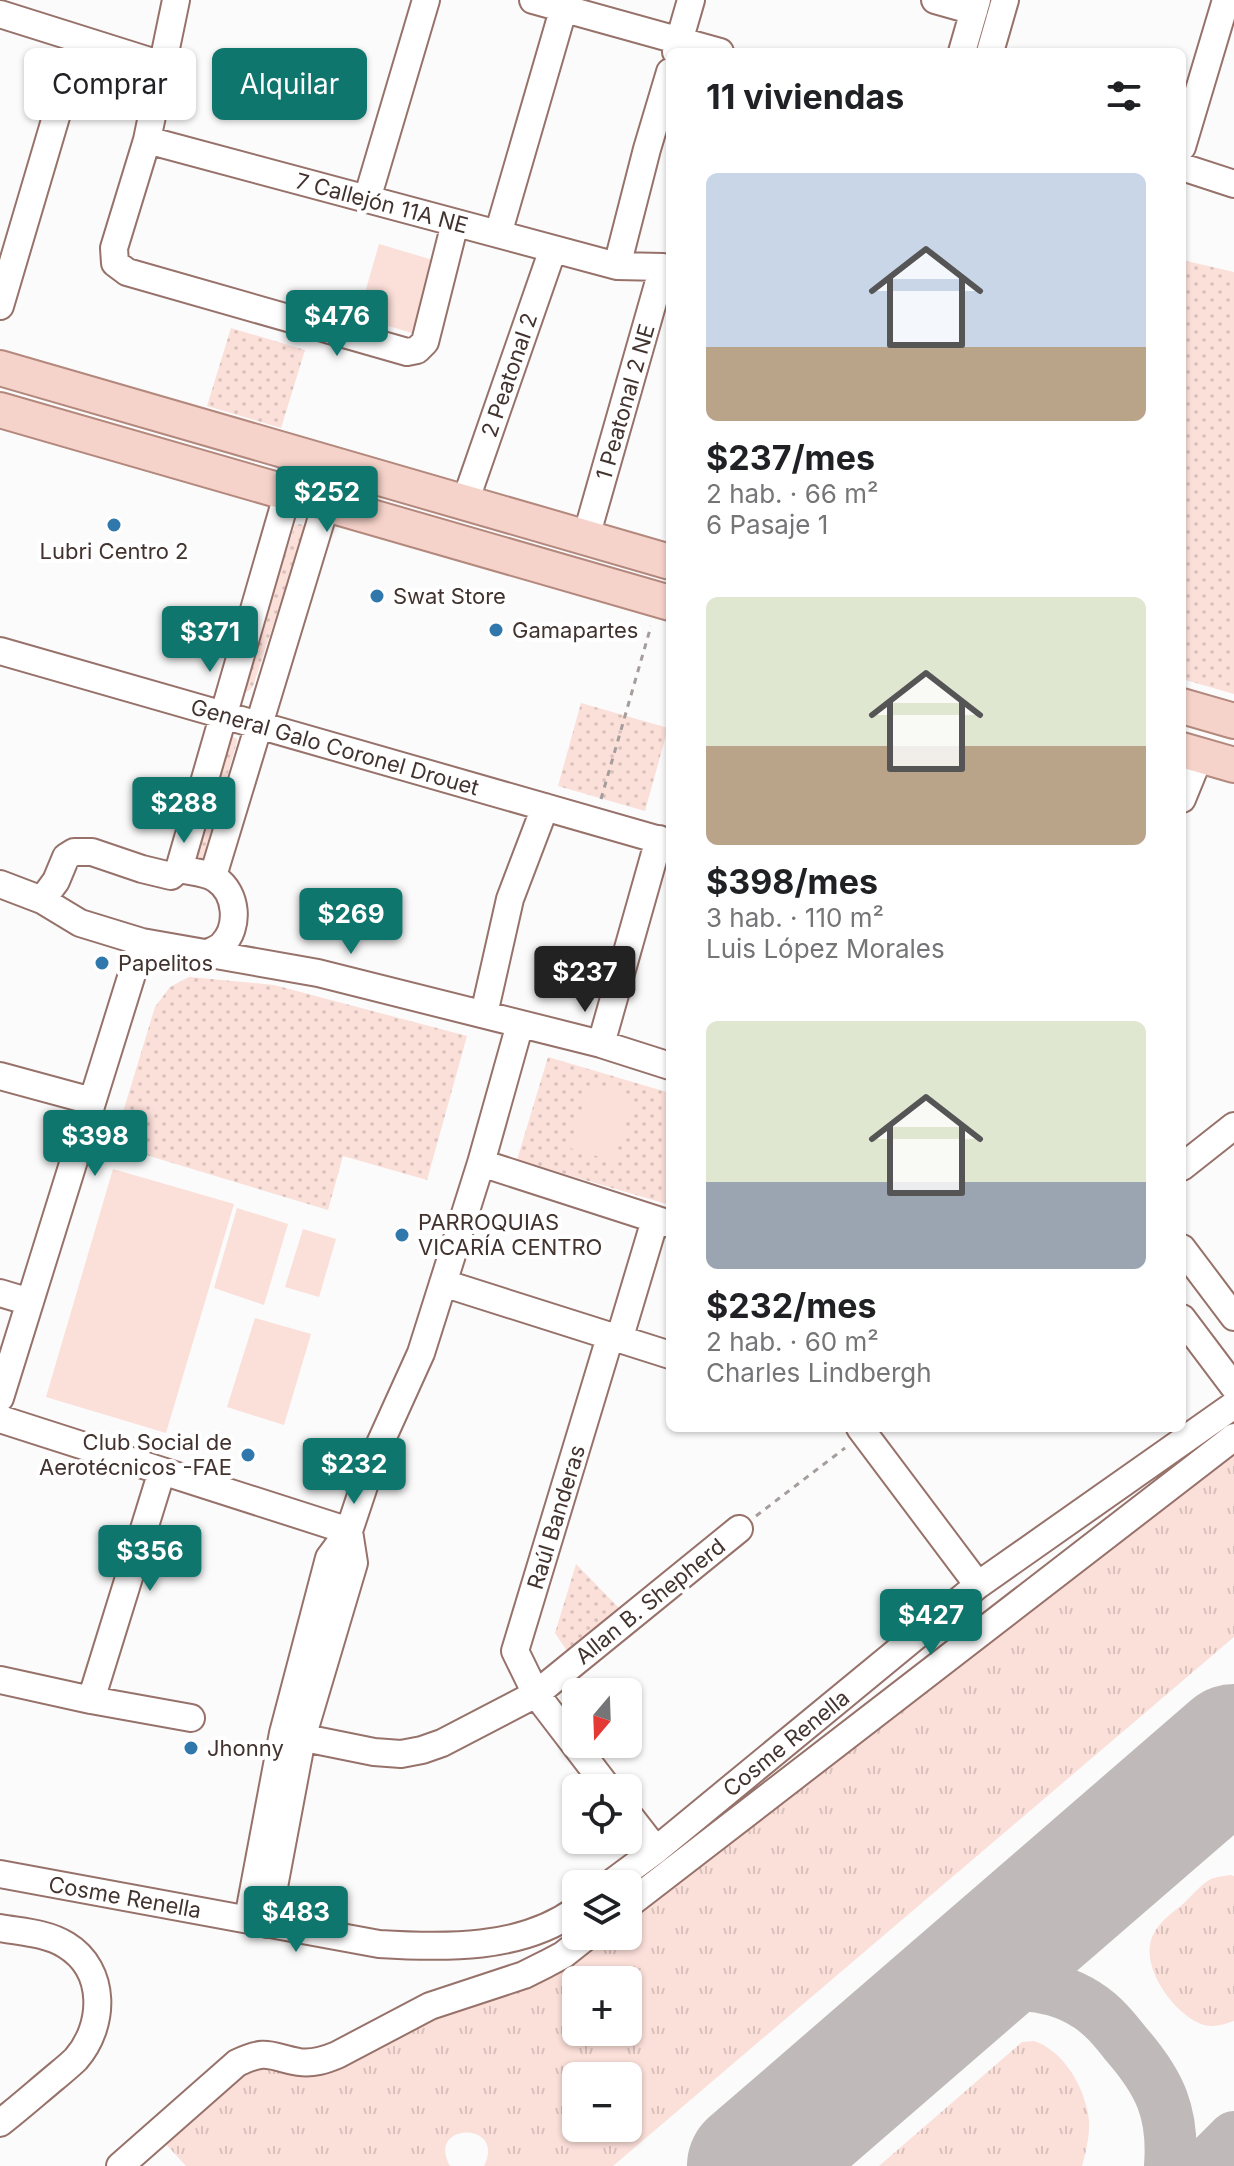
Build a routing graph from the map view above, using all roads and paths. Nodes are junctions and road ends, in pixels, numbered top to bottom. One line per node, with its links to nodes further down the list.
1 (176, 0): 14 (street)
2 (426, 0): 24 (street)
3 (533, 0): 8 (street)
4 (691, 0): 12 (street)
5 (935, 0): 9 (street)
6 (1005, 0): 16 (street)
7 (1226, 0): 19 (street)
8 (565, 4): 12 (street); 26 (street)
9 (976, 6): 15 (street)
10 (0, 14): 11 (street)
11 (79, 39): 13 (street); 28 (street)
12 (678, 46)
13 (108, 48)
14 (166, 48)
15 (963, 48)
16 (991, 48)
17 (666, 101): 21 (street)
18 (151, 120): 20 (street)
19 (1186, 134)
20 (147, 140): 24 (street, 7 Callejón 11A NE); 25 (street)
21 (659, 152): 29 (street)
22 (1186, 168): 23 (street)
23 (1233, 185)
24 (367, 199): 25 (street, 7 Callejón 11A NE)
25 (455, 223): 26 (street, 7 Callejón 11A NE)
26 (498, 234): 27 (street, 7 Callejón 11A NE)
27 (553, 249): 29 (street, 7 Callejón 11A NE); 35 (street, 2 Peatonal 2)
28 (8, 252): 31 (street)
29 (617, 266): 30 (street, 7 Callejón 11A NE)
30 (666, 268): 37 (street, 1 Peatonal 2 NE)
31 (0, 306)
32 (0, 368): 35 (main road)
33 (0, 410): 34 (main road)
34 (288, 492): 36 (main road); 42 (street)
35 (465, 502): 37 (main road)
36 (326, 504): 39 (main road); 44 (street)
37 (586, 537): 38 (main road)
38 (666, 561)
39 (664, 602): 49 (path)
40 (0, 651): 42 (street, General Galo Coronel Drouet)
41 (1186, 707): 43 (main road)
42 (224, 716): 44 (street, General Galo Coronel Drouet); 51 (street)
43 (1234, 721)
44 (258, 725): 48 (street, General Galo Coronel Drouet); 52 (street)
45 (1191, 752): 46 (main road); 47 (street)
46 (1234, 765)
47 (1186, 778)
48 (545, 807): 49 (street, General Galo Coronel Drouet); 57 (street)
49 (595, 822): 50 (street, General Galo Coronel Drouet)
50 (664, 841): 59 (street)
51 (179, 869): 52 (street); 54 (street)
52 (213, 876): 56 (street)
53 (0, 884): 54 (street)
54 (42, 900): 55 (street)
55 (142, 942): 56 (street); 62 (street)
56 (206, 954): 57 (street)
57 (484, 1014): 58 (street)
58 (520, 1024): 59 (street); 64 (street)
59 (601, 1044): 60 (street)
60 (666, 1065)
61 (0, 1076): 62 (street)
62 (92, 1101): 70 (street)
63 (1234, 1126): 65 (street)
64 (481, 1163): 66 (street); 68 (street)
65 (1186, 1164)
66 (662, 1222): 73 (street, Raúl Banderas)
67 (1186, 1253): 71 (street)
68 (443, 1283): 73 (street); 84 (street)
69 (0, 1293): 70 (street)
70 (30, 1302): 76 (street)
71 (1234, 1317)
72 (1186, 1323): 75 (street)
73 (615, 1338): 74 (street); 87 (street, Raúl Banderas)
74 (666, 1354)
75 (1234, 1387)
76 (0, 1398)
77 (1234, 1405): 85 (street, Cosme Renella)
78 (0, 1419): 82 (street)
79 (860, 1432): 83 (path, Allan B. Shepherd)
80 (863, 1432): 85 (street)
81 (1234, 1437): 96 (street)
82 (162, 1471): 84 (street); 88 (street)
83 (739, 1529): 87 (street, Allan B. Shepherd)
84 (349, 1531): 90 (street)
85 (978, 1585): 93 (street, Cosme Renella)
86 (0, 1680): 88 (street)
87 (536, 1694): 90 (street, Allan B. Shepherd); 91 (street, Raúl Banderas)
88 (91, 1700): 89 (street)
89 (191, 1718)
90 (292, 1736): 98 (street)
91 (597, 1774)
92 (642, 1832): 93 (street)
93 (656, 1850): 94 (street, Cosme Renella)
94 (629, 1870)
95 (0, 1874): 98 (street, Cosme Renella)
96 (642, 1894)
97 (562, 1920): 98 (street, Cosme Renella)
98 (258, 1921)
99 (0, 1928): 101 (street)
100 (569, 1950): 102 (street)
101 (0, 2123)
102 (120, 2166)

